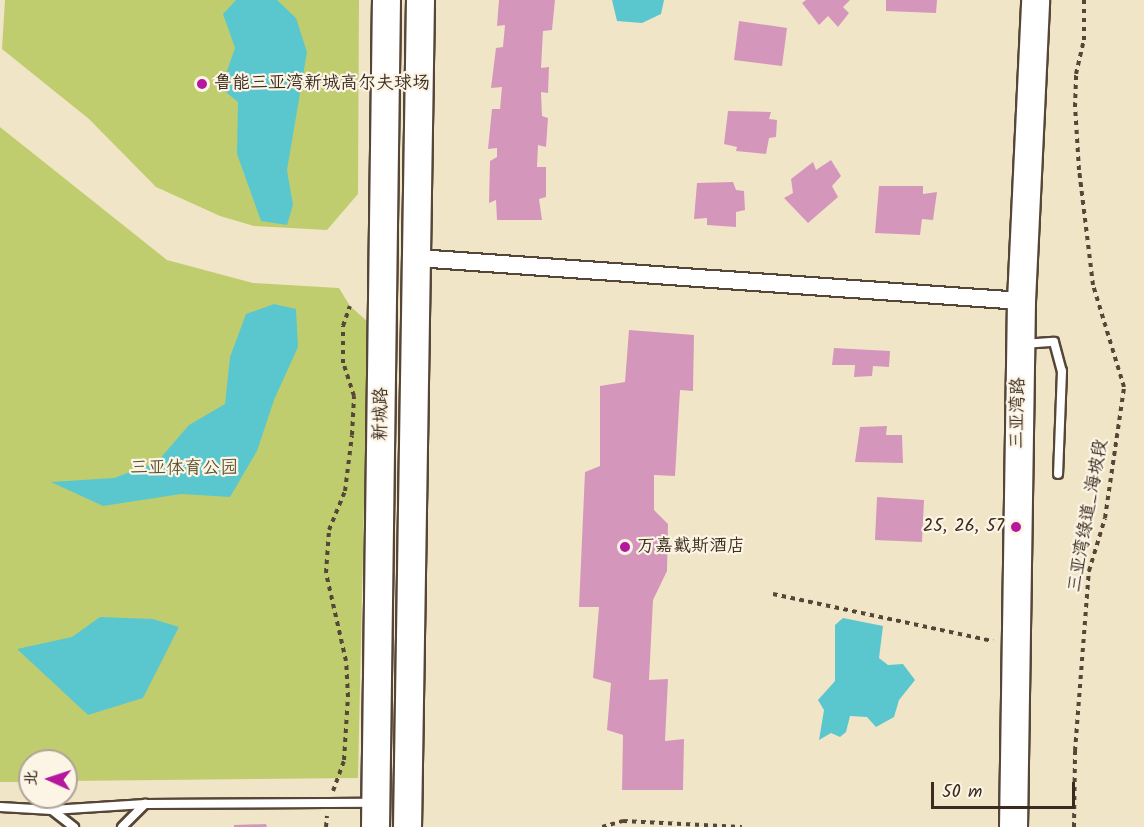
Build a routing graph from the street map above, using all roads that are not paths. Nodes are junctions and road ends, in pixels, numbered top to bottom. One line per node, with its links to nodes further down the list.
1 (386, 0): 11 (main road, 新城路)
2 (420, 0): 4 (main road, 新城路)
3 (1035, 0): 5 (main road, 三亚湾路)
4 (417, 258): 5 (street); 14 (main road, 新城路)
5 (1021, 301): 6 (main road, 三亚湾路)
6 (1020, 344): 7 (lane); 15 (main road, 三亚湾路)
7 (1058, 474)
8 (145, 804): 10 (lane); 11 (lane); 13 (lane)
9 (0, 807): 10 (lane)
10 (52, 810): 12 (lane)
11 (375, 815)
12 (74, 827)
13 (122, 827)
14 (407, 827)
15 (1013, 827)

